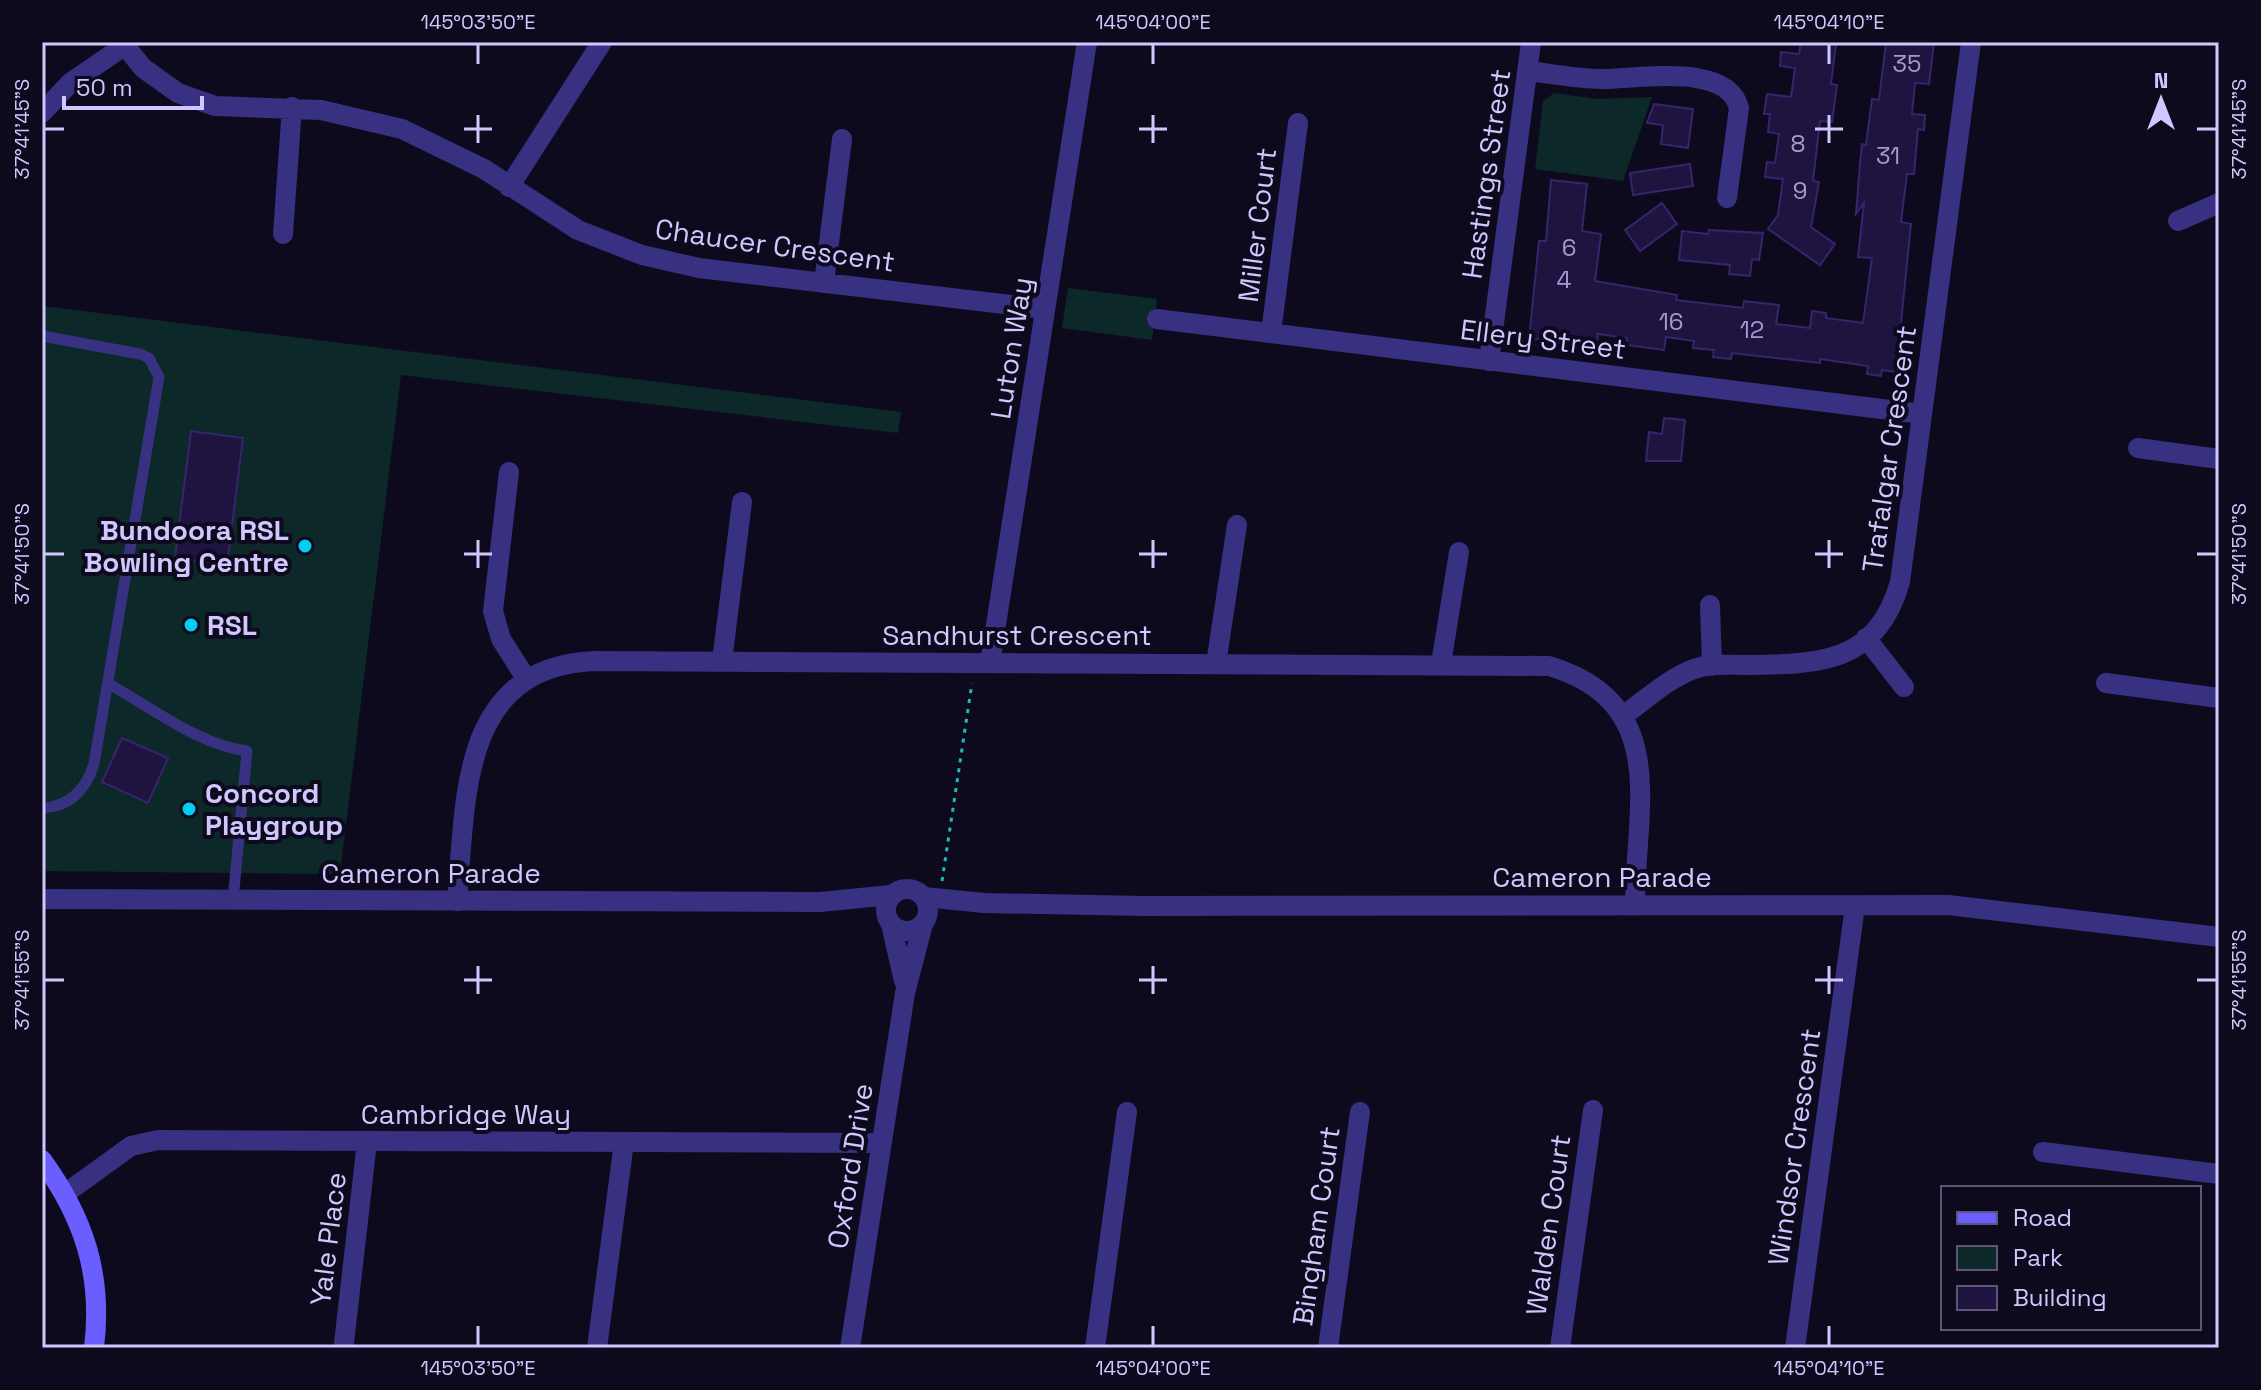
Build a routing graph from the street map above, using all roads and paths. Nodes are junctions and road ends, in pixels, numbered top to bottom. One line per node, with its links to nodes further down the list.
1 (602, 42): 11 (street)
2 (1087, 42): 17 (street, Luton Way)
3 (1531, 42): 6 (street, Hastings Street)
4 (1971, 42): 22 (street, Trafalgar Crescent)
5 (123, 44): 7 (street, Chaucer Crescent); 8 (street)
6 (1528, 71): 12 (street); 21 (street, Hastings Street)
7 (292, 107): 11 (street, Chaucer Crescent); 15 (street)
8 (42, 113)
9 (1298, 123): 19 (street, Miller Court)
10 (842, 139): 16 (street)
11 (509, 187): 16 (street, Chaucer Crescent)
12 (1727, 198)
13 (2219, 203): 14 (street)
14 (2178, 221)
15 (283, 234)
16 (824, 283): 17 (street, Chaucer Crescent)
17 (1045, 309): 32 (street, Luton Way)
18 (1157, 319): 19 (street, Ellery Street)
19 (1271, 333): 21 (street, Ellery Street)
20 (42, 336): 39 (lane)
21 (1489, 361): 22 (street, Ellery Street)
22 (1922, 414): 30 (street, Trafalgar Crescent)
23 (2138, 448): 24 (street)
24 (2219, 459)
25 (509, 472): 36 (street)
26 (742, 502): 31 (street)
27 (1237, 525): 33 (street)
28 (1459, 552): 34 (street)
29 (1710, 605): 35 (street)
30 (1866, 638): 35 (street, Trafalgar Crescent); 40 (street)
31 (722, 661): 32 (street, Sandhurst Crescent); 36 (street, Sandhurst Crescent)
32 (990, 663): 33 (street, Sandhurst Crescent)
33 (1216, 664): 34 (street, Sandhurst Crescent)
34 (1441, 664): 42 (street, Sandhurst Crescent)
35 (1712, 666): 42 (street, Trafalgar Crescent)
36 (527, 680): 47 (street, Sandhurst Crescent)
37 (972, 680): 51 (path)
38 (2106, 683): 41 (street)
39 (109, 684): 43 (lane); 46 (lane)
40 (1904, 687)
41 (2219, 698)
42 (1623, 716): 49 (street, Sandhurst Crescent)
43 (42, 808)
44 (891, 895): 48 (street, Cameron Parade); 51 (street); 52 (street)
45 (42, 899): 46 (street, Cameron Parade)
46 (233, 900): 47 (street, Cameron Parade)
47 (457, 901): 48 (street, Cameron Parade)
48 (820, 902): 52 (street, Cameron Parade)
49 (1642, 904): 50 (street, Cameron Parade); 51 (street, Cameron Parade)
50 (1855, 906): 53 (street, Cameron Parade); 72 (street, Windsor Crescent)
51 (928, 910): 52 (street); 54 (street, Oxford Drive)
52 (889, 922): 54 (street, Oxford Drive)
53 (2219, 937)
54 (905, 993): 60 (street, Oxford Drive)
55 (1593, 1110): 71 (street, Walden Court)
56 (1127, 1112): 69 (street)
57 (1360, 1112): 70 (street, Bingham Court)
58 (367, 1142): 59 (street, Cambridge Way); 64 (street, Cambridge Way); 65 (street, Yale Place)
59 (624, 1142): 60 (street, Cambridge Way); 67 (street)
60 (881, 1143): 68 (street, Oxford Drive)
61 (2043, 1152): 63 (street)
62 (42, 1160): 64 (main road)
63 (2219, 1174)
64 (66, 1193): 66 (main road)
65 (344, 1343)
66 (94, 1348)
67 (597, 1348)
68 (850, 1348)
69 (1095, 1348)
70 (1328, 1348)
71 (1560, 1348)
72 (1795, 1348)

